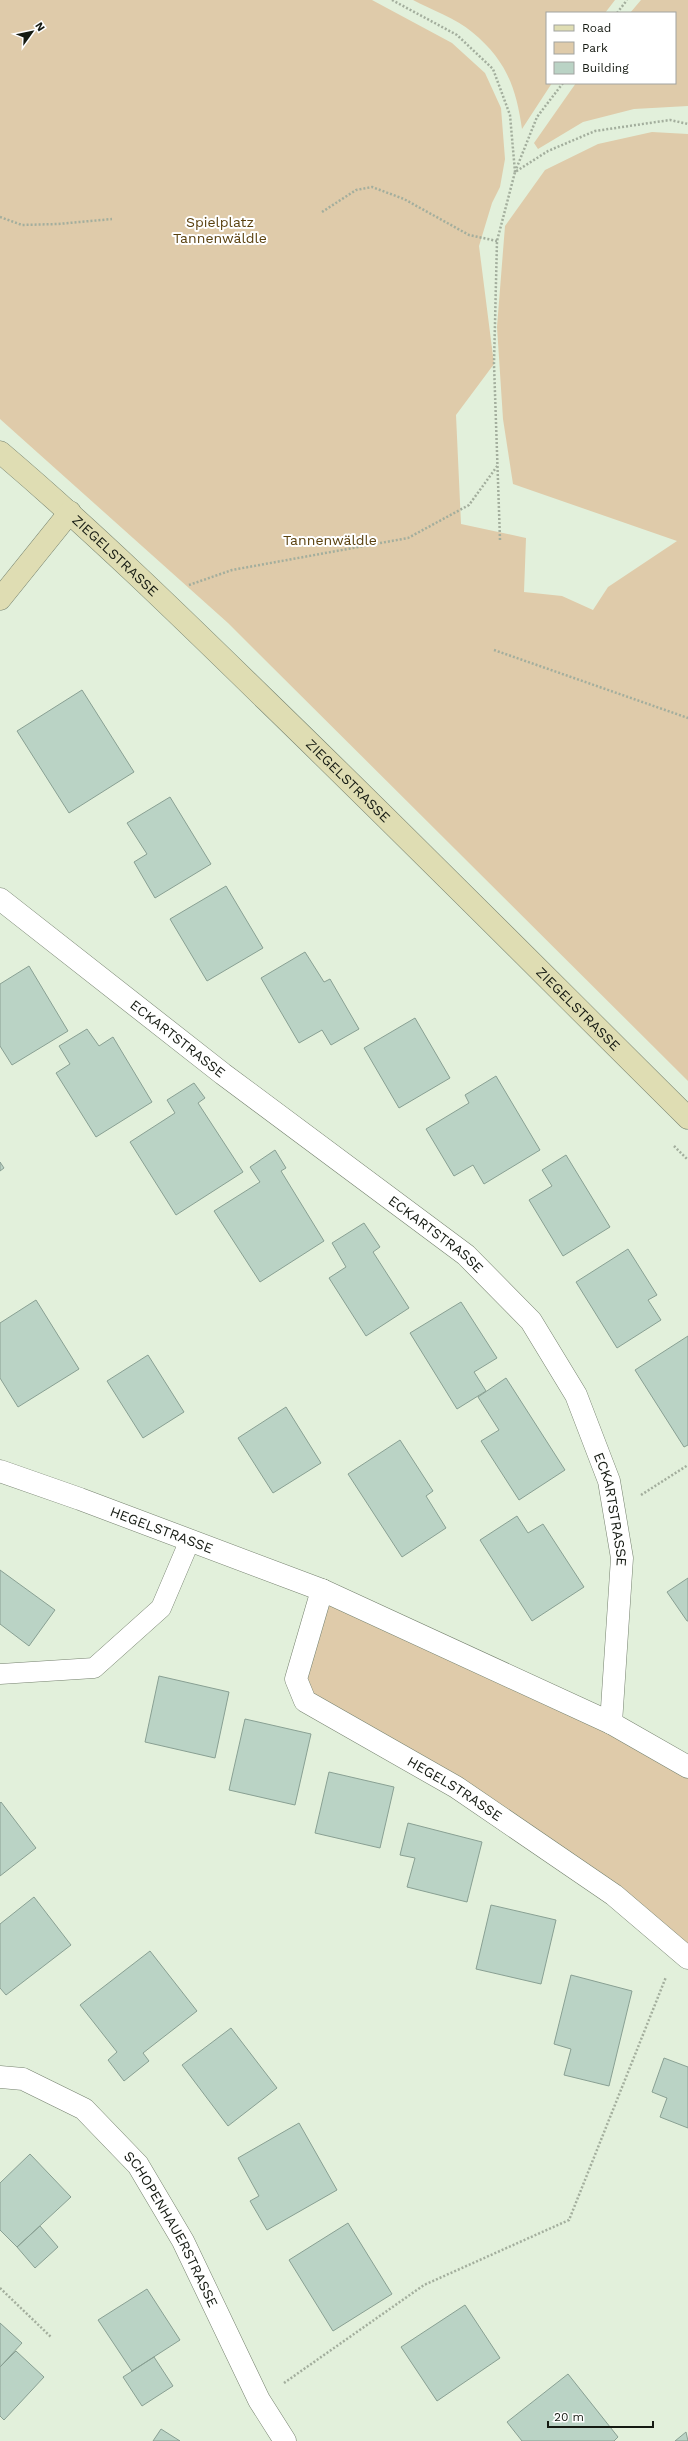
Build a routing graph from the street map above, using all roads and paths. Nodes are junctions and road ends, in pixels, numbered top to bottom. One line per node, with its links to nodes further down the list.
1 (392, 0): 6 (path)
2 (627, 0): 3 (path)
3 (618, 12)
4 (562, 84): 6 (path)
5 (688, 124): 6 (path)
6 (515, 172): 10 (path)
7 (322, 212): 10 (path)
8 (0, 217): 9 (path)
9 (112, 219)
10 (497, 241): 12 (path)
11 (0, 452): 13 (main road, ZIEGELSTRASSE)
12 (498, 464): 14 (path); 15 (path)
13 (70, 512): 16 (main road); 20 (main road, ZIEGELSTRASSE)
14 (500, 540)
15 (189, 585)
16 (0, 599)
17 (494, 650): 18 (path)
18 (688, 718)
19 (0, 899): 23 (street, ECKARTSTRASSE)
20 (688, 1118)
21 (688, 1466): 23 (path)
22 (0, 1471): 24 (street, HEGELSTRASSE)
23 (614, 1512): 27 (street, ECKARTSTRASSE)
24 (190, 1540): 25 (street, HEGELSTRASSE); 26 (lane)
25 (322, 1590): 27 (street, HEGELSTRASSE); 29 (street, HEGELSTRASSE)
26 (0, 1674)
27 (611, 1723): 28 (street, HEGELSTRASSE)
28 (688, 1767)
29 (683, 1952): 33 (path)
30 (0, 2077): 33 (street, SCHOPENHAUERSTRASSE)
31 (0, 2288): 32 (path)
32 (51, 2337)
33 (259, 2400): 34 (street, SCHOPENHAUERSTRASSE)
34 (285, 2441)

